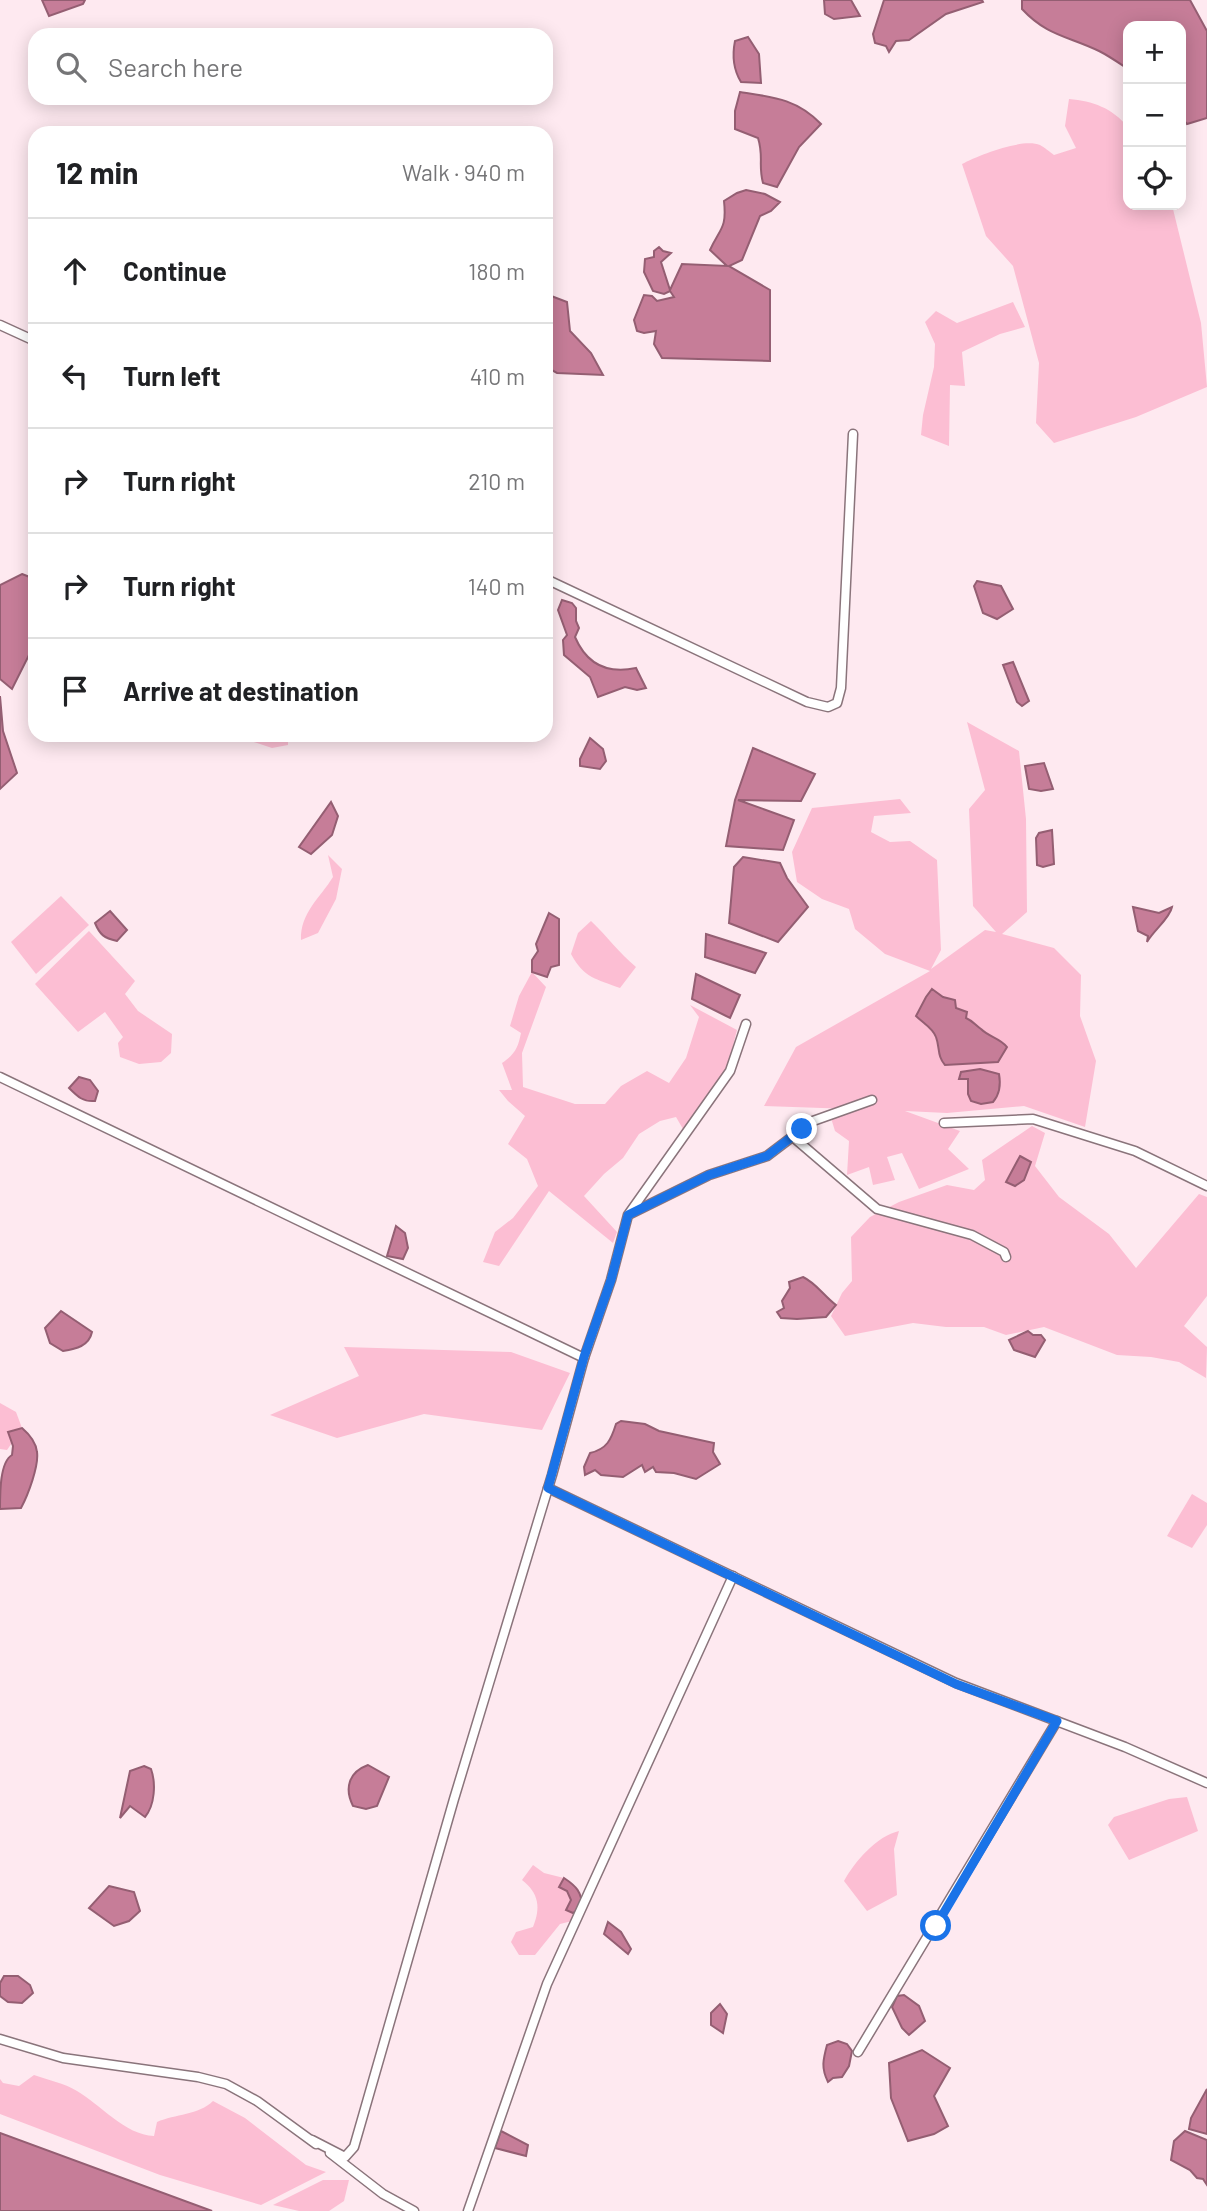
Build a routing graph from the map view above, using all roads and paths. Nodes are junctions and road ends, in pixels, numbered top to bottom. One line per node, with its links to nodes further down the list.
1 (0, 325): 2 (street)
2 (28, 338)
3 (853, 433): 4 (street)
4 (553, 582)
5 (746, 1024): 11 (street)
6 (0, 1077): 13 (street)
7 (872, 1100): 9 (street)
8 (944, 1123): 10 (street)
9 (793, 1137): 11 (street); 12 (street)
10 (1207, 1186)
11 (628, 1215): 13 (street)
12 (1006, 1257)
13 (584, 1357): 14 (street)
14 (548, 1488): 15 (street); 20 (street)
15 (733, 1576): 16 (street); 22 (street)
16 (1057, 1721): 17 (street); 19 (street)
17 (1207, 1783)
18 (0, 2039): 20 (street)
19 (858, 2052)
20 (312, 2140): 21 (street)
21 (414, 2211)
22 (468, 2211)

